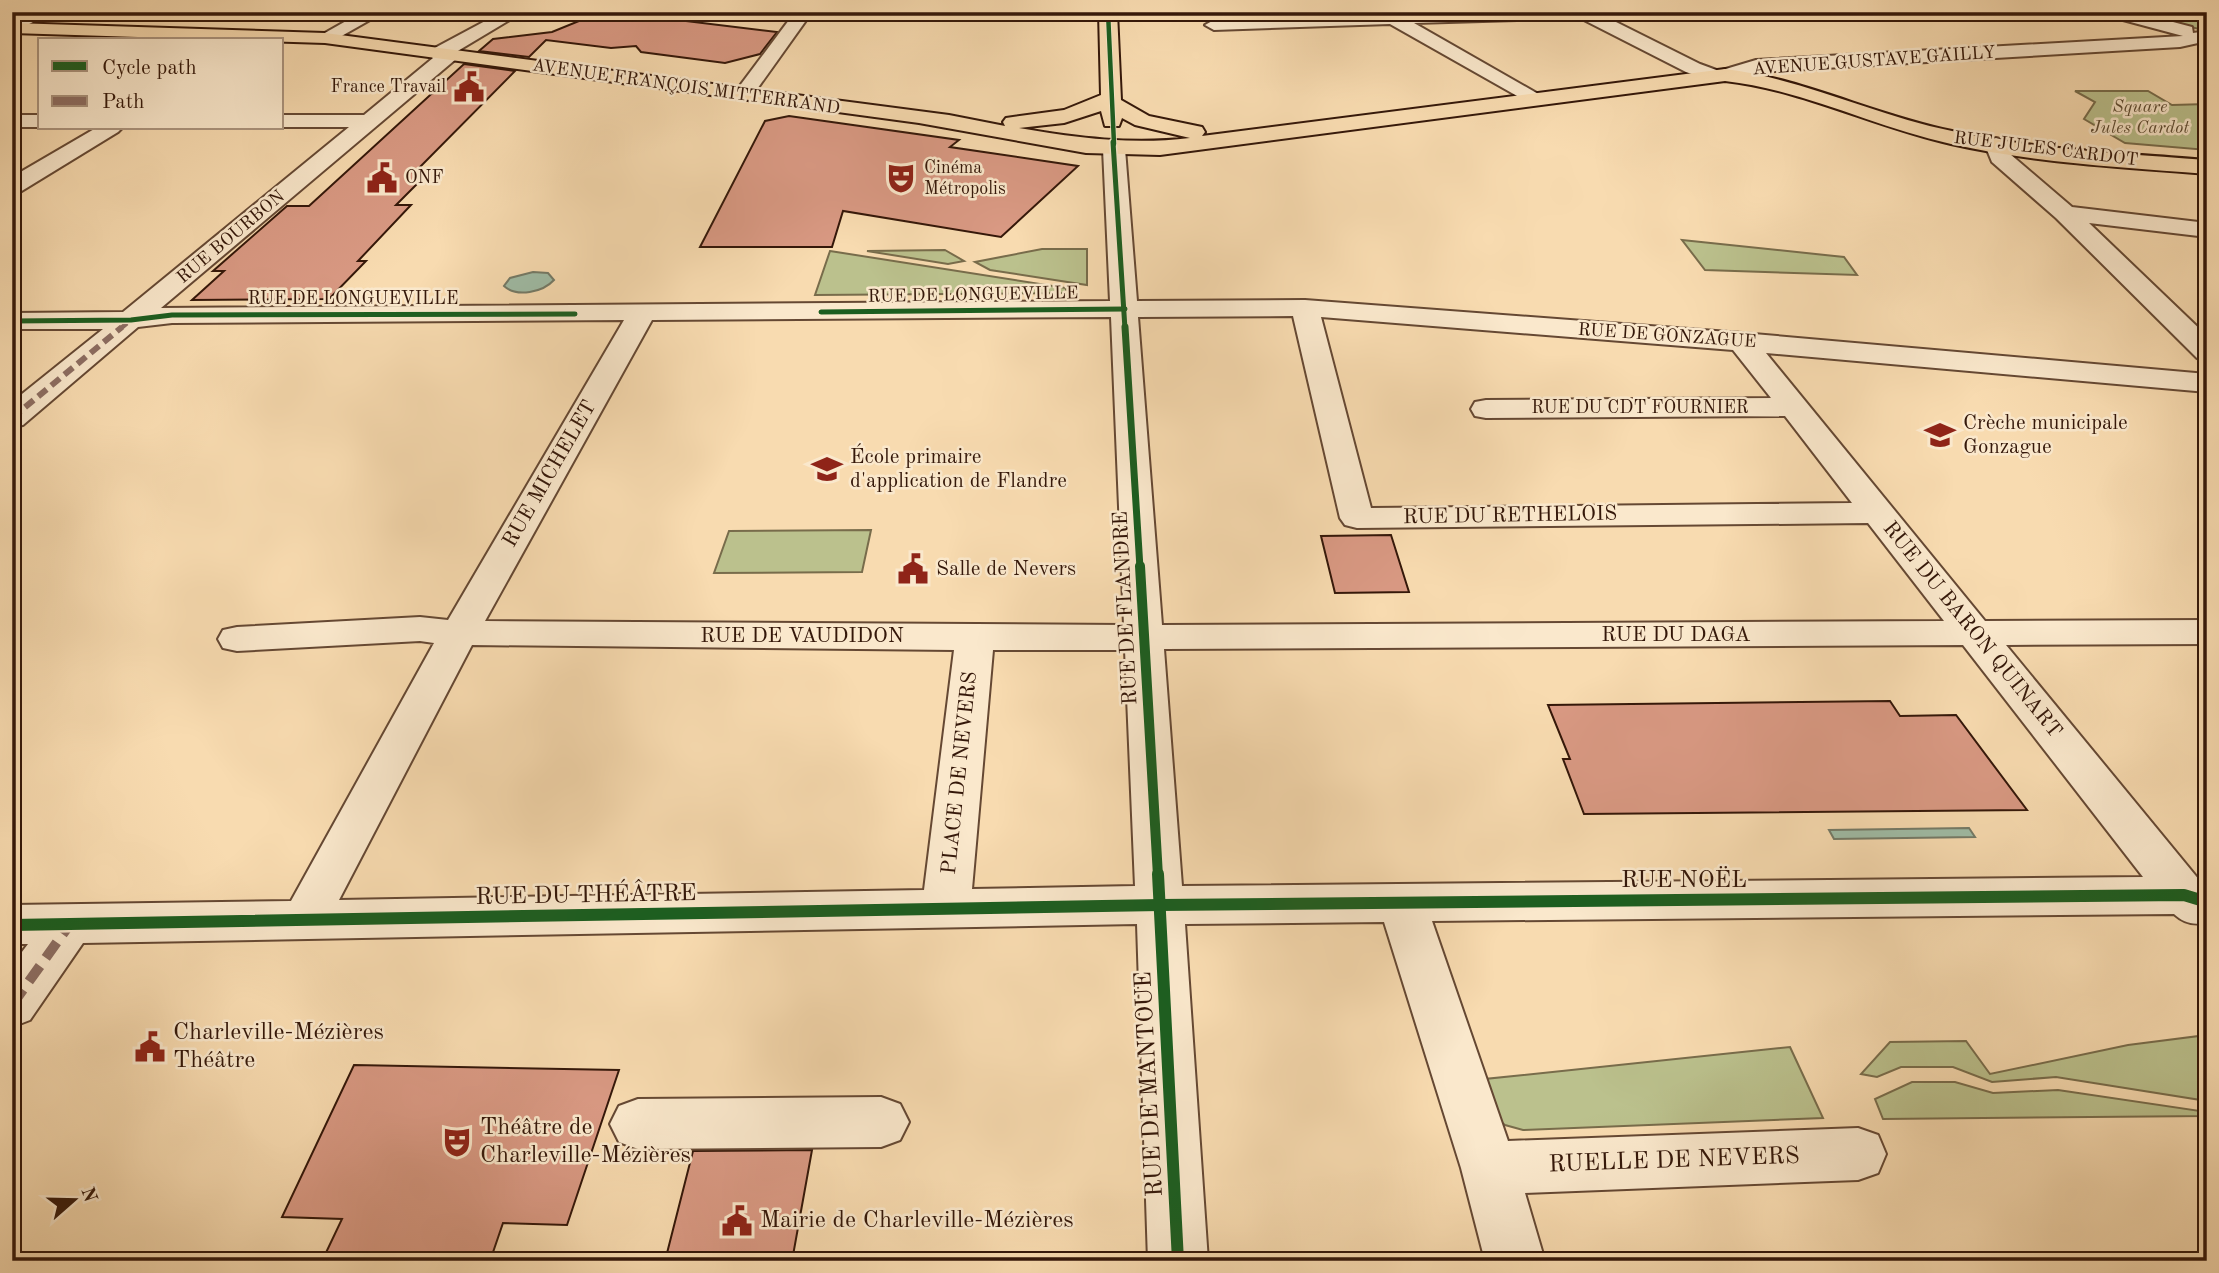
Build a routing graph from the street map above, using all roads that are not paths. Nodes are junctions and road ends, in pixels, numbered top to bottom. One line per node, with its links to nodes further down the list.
1 (44, 12): 11 (street)
2 (376, 12): 14 (street)
3 (515, 12): 15 (street, RUE BOURBON)
4 (804, 12): 17 (street)
5 (1108, 12): 19 (main road)
6 (1600, 12): 8 (street)
7 (2114, 12): 12 (street)
8 (1584, 13): 9 (street); 16 (street)
9 (1393, 19): 10 (street); 18 (street)
10 (1214, 25)
11 (12, 28): 13 (main road, AVENUE FRANÇOIS MITTERRAND)
12 (2206, 37): 16 (street, AVENUE GUSTAVE GAILLY)
13 (262, 38): 14 (main road, AVENUE FRANÇOIS MITTERRAND)
14 (325, 38): 15 (main road, AVENUE FRANÇOIS MITTERRAND)
15 (443, 55): 17 (main road, AVENUE FRANÇOIS MITTERRAND); 24 (street, RUE BOURBON)
16 (1721, 75): 18 (main road, AVENUE GUSTAVE GAILLY); 27 (main road, RUE JULES CARDOT)
17 (743, 95): 20 (main road, AVENUE FRANÇOIS MITTERRAND)
18 (1533, 99): 25 (main road, AVENUE GUSTAVE GAILLY)
19 (1111, 100): 20 (main road); 25 (main road); 28 (main road)
20 (923, 118): 28 (main road)
21 (12, 121): 22 (street)
22 (38, 121)
23 (284, 121): 24 (street)
24 (372, 121): 36 (street, RUE BOURBON)
25 (1335, 124): 28 (main road)
26 (108, 130): 30 (street)
27 (1996, 145): 29 (main road, RUE JULES CARDOT); 31 (street)
28 (1114, 149): 34 (street, RUE DE FLANDRE)
29 (2207, 166)
30 (12, 187)
31 (2065, 214): 32 (street); 39 (street)
32 (2207, 230)
33 (1305, 308): 34 (street, RUE DE GONZAGUE); 38 (street, RUE DE GONZAGUE); 44 (street, RUE DU RETHELOIS)
34 (1125, 309): 35 (street, RUE DE LONGUEVILLE); 48 (street, RUE DE FLANDRE)
35 (642, 314): 36 (street, RUE DE LONGUEVILLE); 46 (street, RUE MICHELET)
36 (131, 320): 37 (street, RUE DE LONGUEVILLE); 43 (street, RUE BOURBON)
37 (12, 321)
38 (1742, 342): 40 (street, RUE DE GONZAGUE); 41 (street, RUE DU BARON QUINART)
39 (2207, 352)
40 (2207, 383)
41 (1794, 407): 42 (street, RUE DU CDT FOURNIER); 44 (street, RUE DU BARON QUINART)
42 (1486, 409)
43 (12, 418)
44 (1879, 513): 47 (street, RUE DU BARON QUINART)
45 (2207, 632): 47 (street, RUE DU DAGA)
46 (459, 633): 49 (street, RUE DE VAUDIDON); 50 (street); 55 (street, RUE MICHELET)
47 (1975, 633): 48 (street, RUE DU DAGA); 52 (street, RUE DU BARON QUINART)
48 (1145, 637): 49 (street, RUE DE VAUDIDON); 53 (street, RUE DE FLANDRE)
49 (975, 638): 54 (street, PLACE DE NEVERS)
50 (237, 639)
51 (1402, 903): 52 (street, RUE NOËL); 53 (street, RUE NOËL); 62 (street)
52 (2199, 903)
53 (1160, 905): 54 (street, RUE DU THÉÂTRE); 63 (street, RUE DE MANTOUE)
54 (946, 909): 55 (street, RUE DU THÉÂTRE)
55 (305, 919): 56 (street, RUE DU THÉÂTRE)
56 (70, 924): 57 (street, RUE DU THÉÂTRE); 58 (street)
57 (12, 925)
58 (12, 1005)
59 (881, 1122): 60 (street)
60 (638, 1124)
61 (1858, 1154): 62 (street, RUELLE DE NEVERS)
62 (1489, 1168): 64 (street)
63 (1178, 1261)
64 (1515, 1261)

